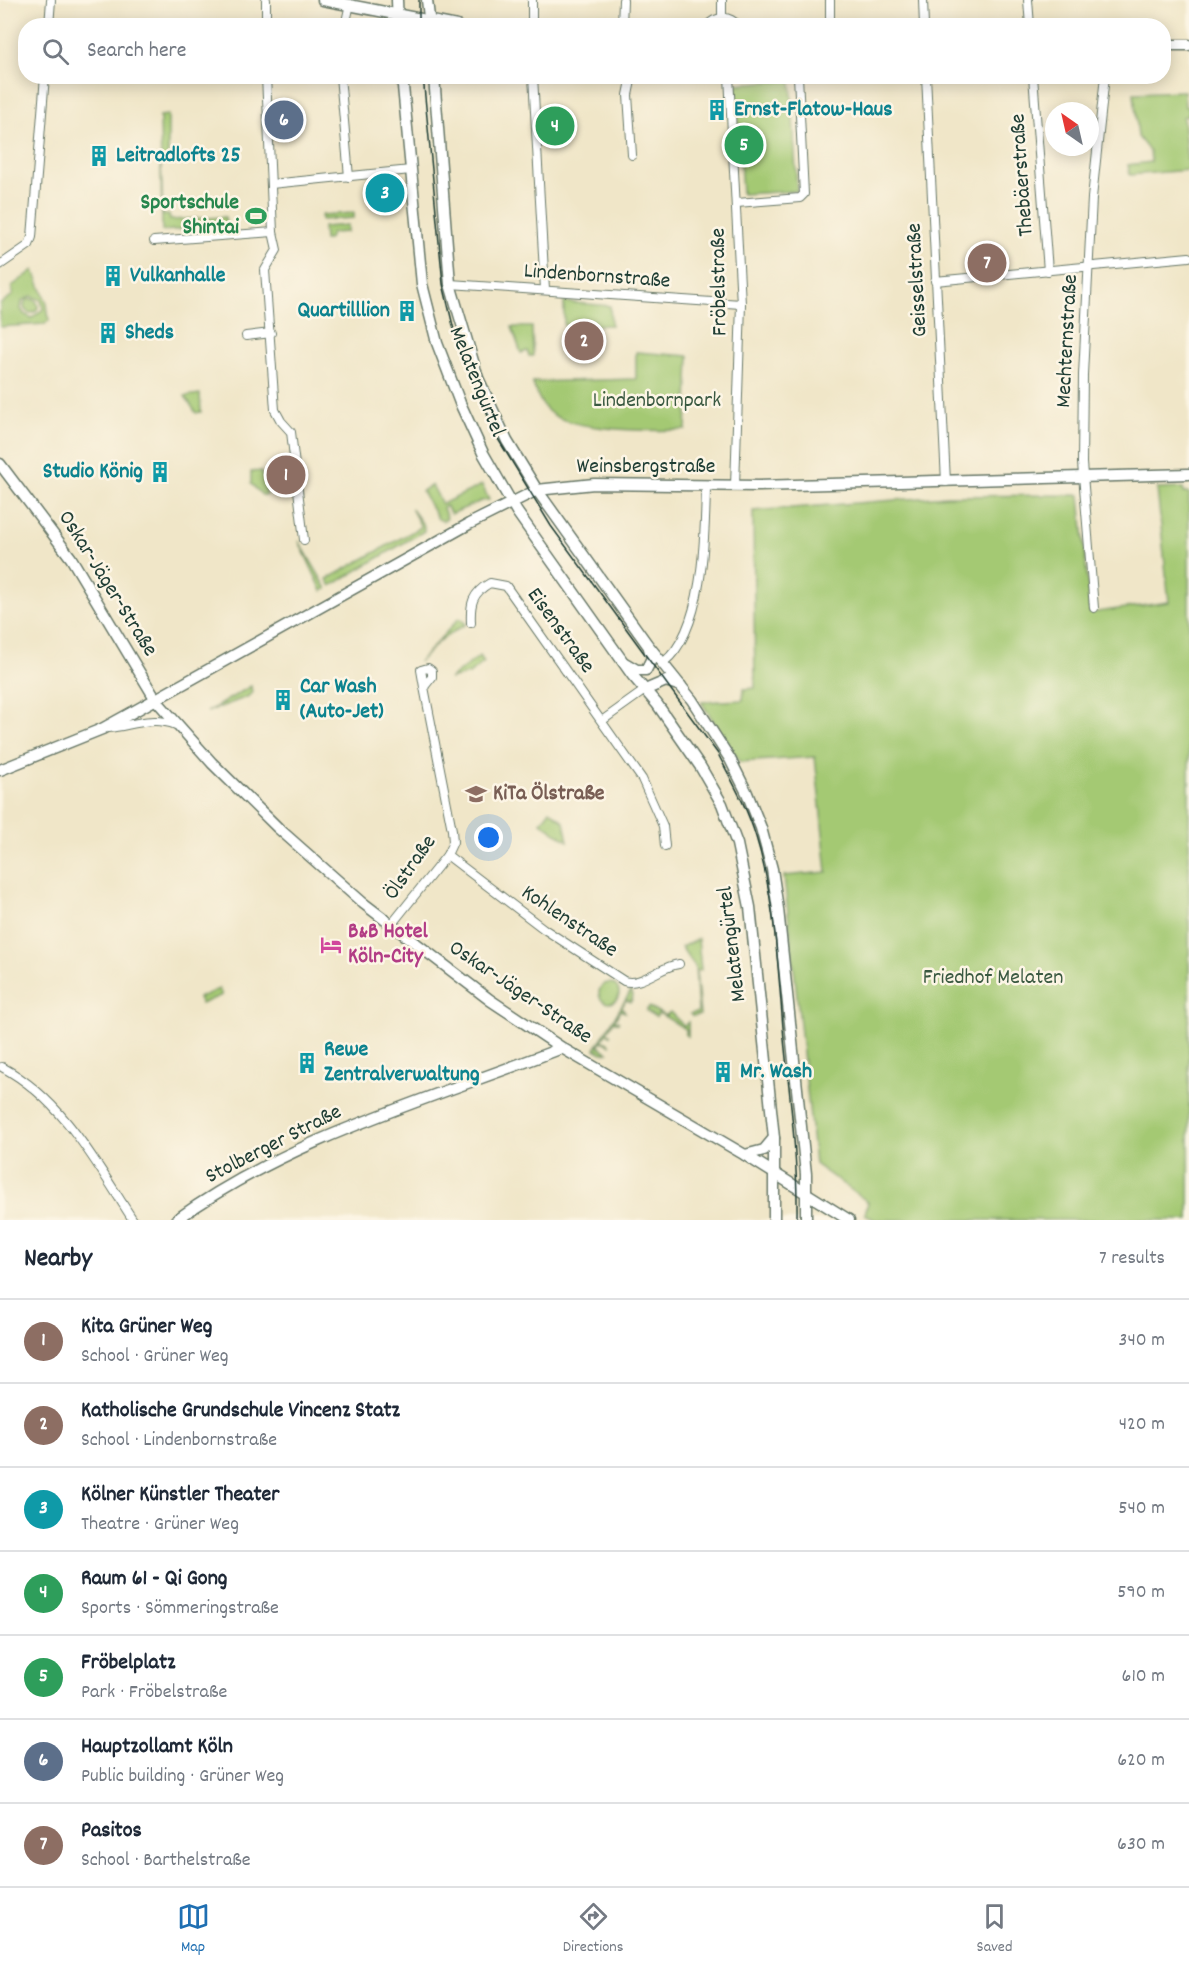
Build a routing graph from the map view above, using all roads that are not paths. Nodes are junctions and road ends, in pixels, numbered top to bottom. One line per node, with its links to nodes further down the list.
1 (51, 0): 14 (street)
2 (266, 0): 15 (street)
3 (323, 0): 12 (main road)
4 (397, 0): 13 (main road)
5 (427, 0): 19 (main road)
6 (532, 0): 20 (street)
7 (623, 0): 21 (street)
8 (722, 0): 23 (street)
9 (830, 0): 24 (street)
10 (923, 0): 25 (street)
11 (1028, 0): 26 (street)
12 (350, 4): 13 (main road); 16 (street)
13 (397, 13): 17 (main road); 18 (main road)
14 (50, 18)
15 (266, 18)
16 (347, 18)
17 (397, 18)
18 (413, 18)
19 (429, 18)
20 (532, 18)
21 (622, 18)
22 (716, 18): 23 (street)
23 (722, 18)
24 (830, 18)
25 (924, 18)
26 (1029, 18)
27 (1171, 45): 28 (main road)
28 (1189, 45)
29 (44, 84): 49 (street)
30 (266, 84): 44 (street)
31 (341, 84): 43 (street)
32 (403, 84): 42 (main road, Melatengürtel)
33 (435, 84): 53 (main road, Melatengürtel)
34 (533, 84): 54 (street)
35 (630, 84): 41 (street)
36 (730, 84): 45 (street, Fröbelstraße)
37 (798, 84): 45 (street)
38 (926, 84): 52 (street, Geisselstraße)
39 (1034, 84): 51 (street, Thebäerstraße)
40 (1105, 84): 50 (street, Mechternstraße)
41 (632, 155)
42 (411, 170): 43 (street); 65 (main road, Melatengürtel)
43 (349, 177): 44 (street)
44 (271, 184): 46 (street)
45 (737, 202): 55 (street, Fröbelstraße)
46 (273, 232): 47 (street); 56 (street)
47 (154, 241)
48 (1189, 256): 50 (street)
49 (0, 265)
50 (1089, 267): 51 (street); 60 (street, Mechternstraße)
51 (1048, 271): 52 (street)
52 (935, 281): 61 (street, Geisselstraße)
53 (450, 284): 54 (street, Lindenbornstraße); 64 (main road, Melatengürtel)
54 (545, 290): 55 (street, Lindenbornstraße)
55 (741, 304): 62 (street, Fröbelstraße)
56 (271, 333): 57 (street); 66 (street)
57 (246, 336)
58 (0, 464): 75 (main road, Oskar-Jäger-Straße)
59 (1189, 474): 60 (main road, Weinsbergstraße)
60 (1082, 478): 61 (main road, Weinsbergstraße); 67 (street, Mechternstraße)
61 (946, 482): 62 (main road, Weinsbergstraße)
62 (735, 486): 63 (main road, Weinsbergstraße)
63 (706, 487): 64 (main road, Weinsbergstraße); 71 (street)
64 (537, 490): 65 (main road, Weinsbergstraße); 69 (main road, Melatengürtel)
65 (510, 501): 70 (main road, Melatengürtel); 75 (main road, Weinsbergstraße)
66 (304, 540)
67 (1094, 608)
68 (471, 623): 76 (street, Eisenstraße)
69 (648, 644): 70 (main road); 71 (main road, Melatengürtel)
70 (622, 661): 74 (main road, Melatengürtel)
71 (664, 662): 72 (main road, Melatengürtel)
72 (682, 686): 74 (main road); 89 (main road, Melatengürtel)
73 (424, 687): 81 (street, Ölstraße)
74 (645, 690): 76 (street); 86 (main road, Melatengürtel)
75 (156, 699): 77 (main road, Oskar-Jäger-Straße); 78 (main road, Weinsbergstraße)
76 (603, 720): 80 (street, Eisenstraße)
77 (179, 726): 78 (street); 82 (main road, Oskar-Jäger-Straße)
78 (102, 729): 79 (main road, Weinsbergstraße)
79 (0, 770)
80 (664, 846)
81 (447, 855): 82 (street, Ölstraße); 83 (street, Kohlenstraße)
82 (391, 925): 84 (main road, Oskar-Jäger-Straße)
83 (679, 964)
84 (562, 1048): 87 (main road, Oskar-Jäger-Straße); 91 (main road, Stolberger Straße)
85 (2, 1067): 90 (street)
86 (774, 1138): 87 (main road); 88 (main road, Melatengürtel)
87 (745, 1155): 88 (main road, Oskar-Jäger-Straße)
88 (776, 1174): 89 (main road, Oskar-Jäger-Straße); 92 (main road, Melatengürtel)
89 (806, 1193): 93 (main road, Melatengürtel); 94 (main road, Oskar-Jäger-Straße)
90 (134, 1220)
91 (176, 1220)
92 (774, 1220)
93 (806, 1220)
94 (849, 1220)

